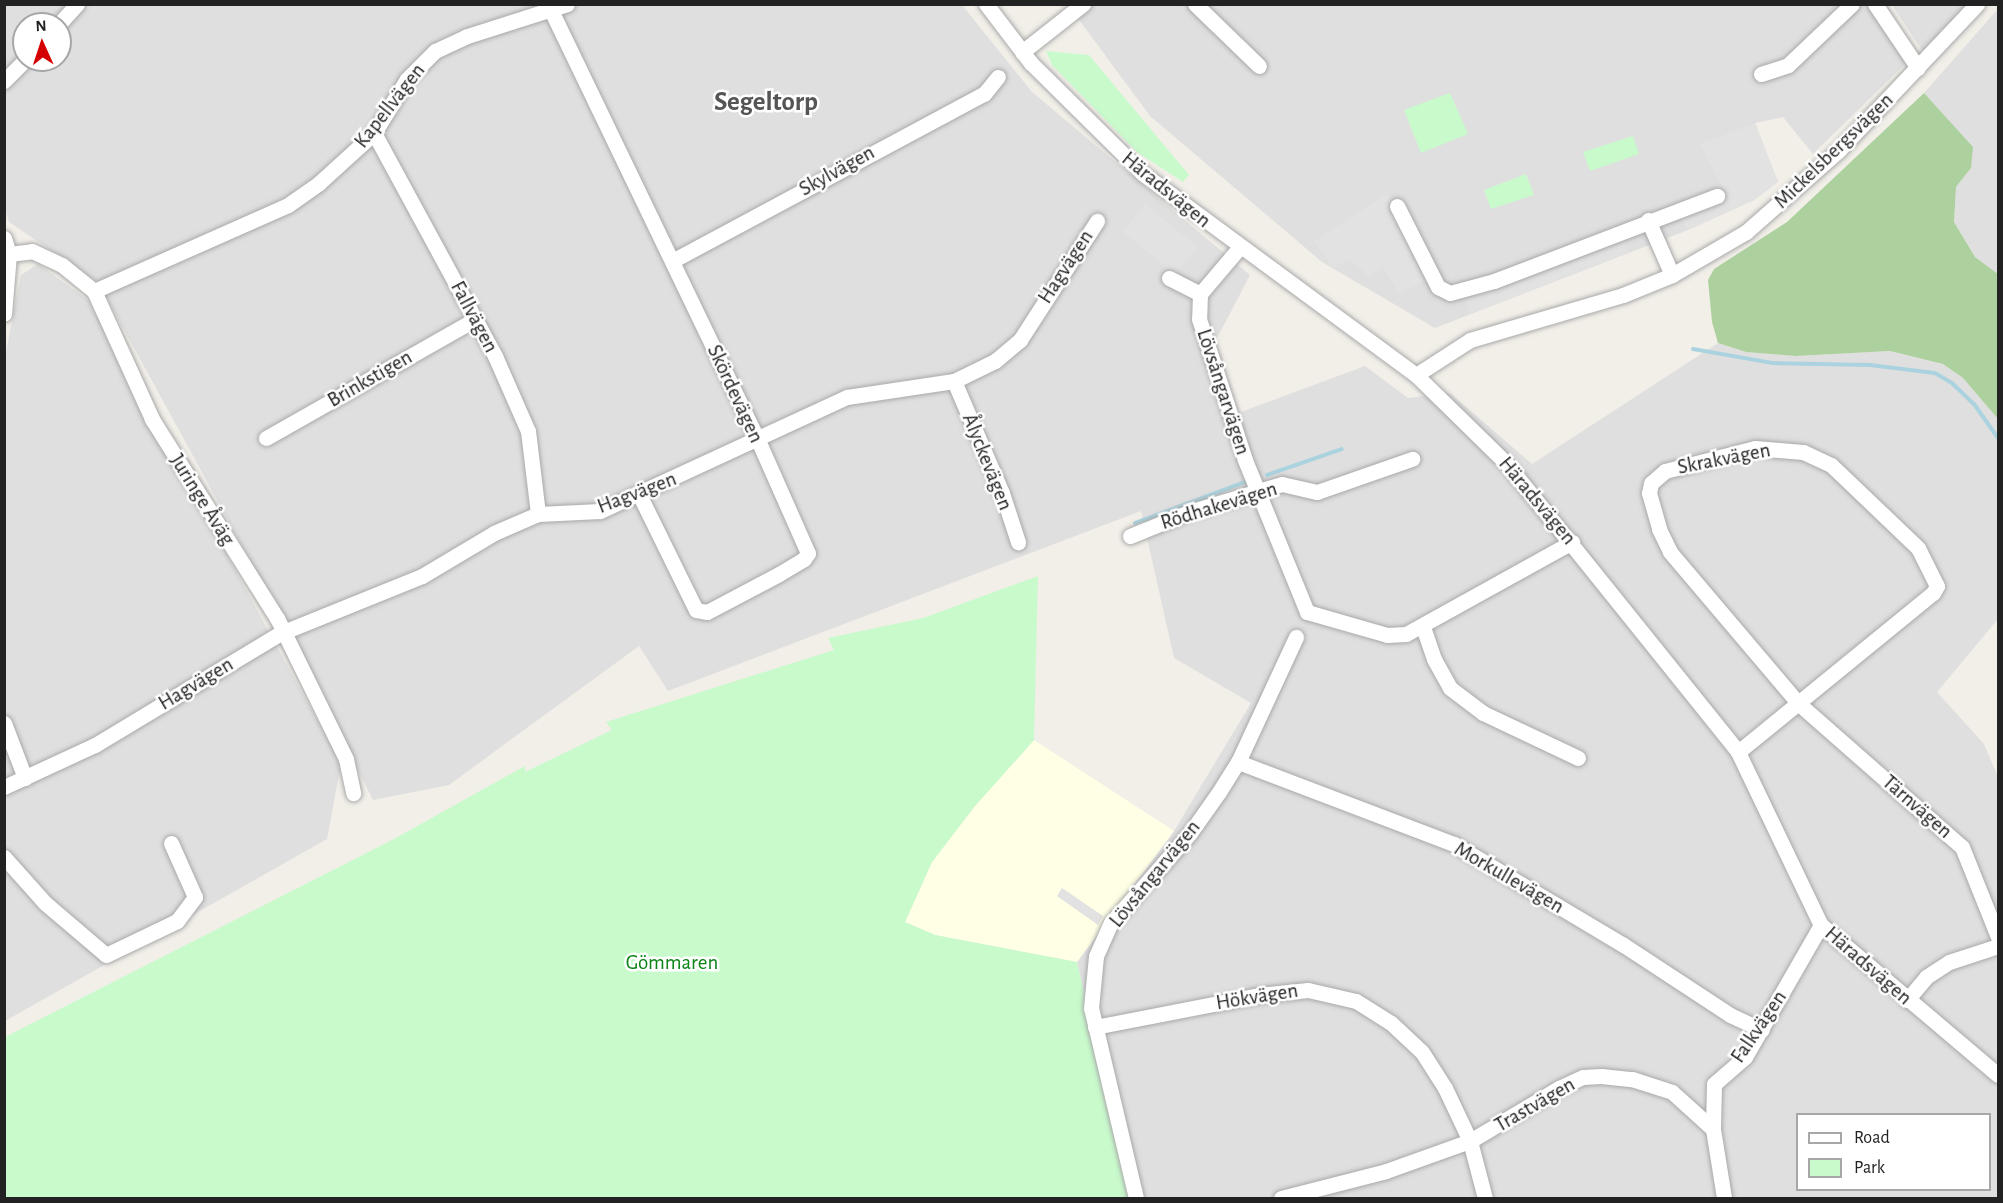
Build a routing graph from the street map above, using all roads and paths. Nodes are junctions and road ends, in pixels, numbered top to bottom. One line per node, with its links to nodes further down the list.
1 (567, 4): 8 (street, Kapellvägen)
2 (986, 4): 9 (street, Häradsvägen)
3 (1083, 4): 9 (street)
4 (1195, 4): 10 (street)
5 (1852, 4): 12 (street)
6 (1875, 4): 11 (street)
7 (1977, 4): 11 (street, Mickelsbergsvägen)
8 (550, 8): 14 (street, Kapellvägen); 21 (street, Skördevägen)
9 (1022, 52): 20 (street, Häradsvägen)
10 (1259, 66)
11 (1918, 68): 22 (street, Mickelsbergsvägen)
12 (1761, 74)
13 (998, 77): 21 (street, Skylvägen)
14 (374, 133): 24 (street, Kapellvägen); 27 (street, Fallvägen)
15 (1717, 196): 17 (street)
16 (1397, 206): 17 (street)
17 (1648, 220): 22 (street)
18 (1097, 221): 29 (street, Hagvägen)
19 (7, 246): 24 (street, Juringe Åväg); 26 (street)
20 (1239, 248): 25 (street); 28 (street, Häradsvägen)
21 (672, 261): 31 (street, Skördevägen)
22 (1672, 275): 28 (street, Mickelsbergsvägen)
23 (1169, 278): 25 (street)
24 (94, 291): 40 (street, Juringe Åväg)
25 (1200, 294): 33 (street, Lövsångarvägen)
26 (4, 314)
27 (474, 320): 30 (street, Brinkstigen); 35 (street, Fallvägen)
28 (1416, 375): 38 (street, Häradsvägen)
29 (954, 381): 31 (street, Hagvägen); 37 (street, Ålyckevägen)
30 (266, 438)
31 (757, 438): 34 (street, Hagvägen); 34 (street, Skördevägen)
32 (1412, 459): 33 (street, Rödhakevägen)
33 (1258, 492): 36 (street, Rödhakevägen); 39 (street, Lövsångarvägen)
34 (640, 496): 35 (street, Hagvägen)
35 (538, 514): 40 (street, Hagvägen)
36 (1130, 536)
37 (1018, 542)
38 (1572, 542): 39 (street); 44 (street, Häradsvägen)
39 (1423, 627): 45 (street)
40 (281, 633): 47 (street, Hagvägen); 49 (street, Juringe Åväg)
41 (1296, 637): 46 (street, Lövsångarvägen)
42 (1798, 703): 42 (street, Skrakvägen); 44 (street, Skrakvägen); 53 (street, Tärnvägen)
43 (4, 723): 47 (street)
44 (1738, 753): 52 (street, Häradsvägen)
45 (1578, 758)
46 (1238, 762): 56 (street, Lövsångarvägen); 57 (street, Morkullevägen)
47 (25, 778): 48 (street, Hagvägen)
48 (4, 787)
49 (353, 793)
50 (171, 843): 51 (street)
51 (4, 857)
52 (1821, 926): 55 (street, Häradsvägen); 57 (street, Falkvägen)
53 (1998, 937)
54 (1998, 946): 55 (street)
55 (1907, 1000): 58 (street, Häradsvägen)
56 (1095, 1027): 60 (street, Hökvägen); 61 (street, Lövsångarvägen)
57 (1762, 1030): 59 (street, Falkvägen)
58 (1998, 1075)
59 (1713, 1129): 60 (street, Trastvägen); 64 (street)
60 (1470, 1141): 62 (street, Trastvägen); 63 (street, Hökvägen)
61 (1136, 1198)
62 (1281, 1198)
63 (1485, 1198)
64 (1724, 1198)

